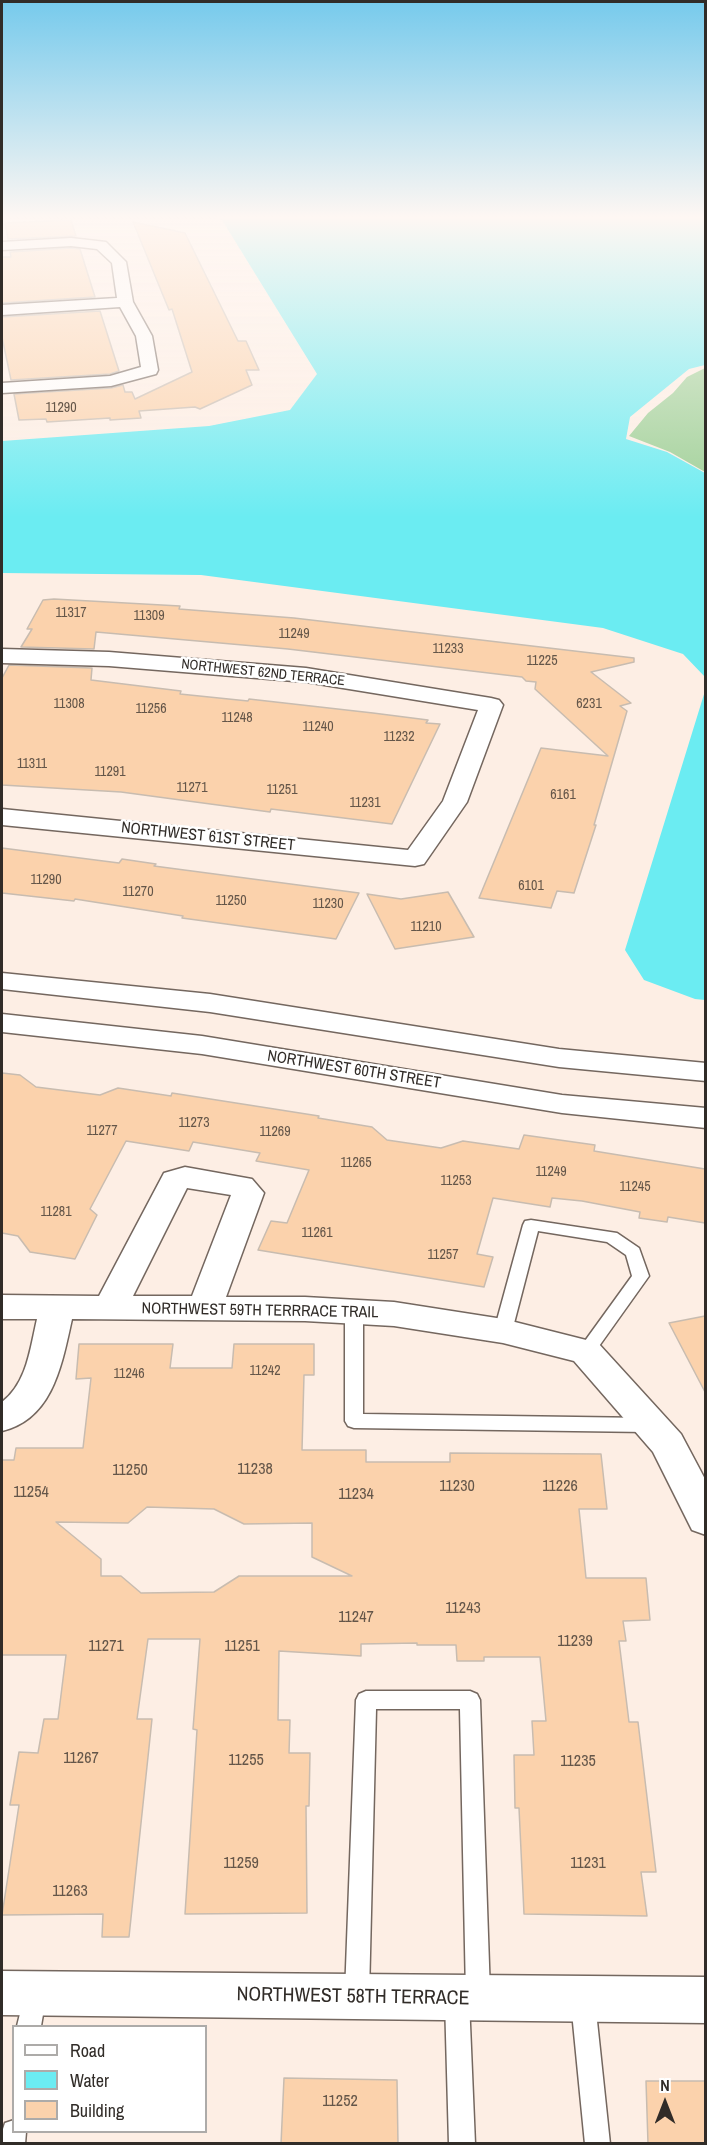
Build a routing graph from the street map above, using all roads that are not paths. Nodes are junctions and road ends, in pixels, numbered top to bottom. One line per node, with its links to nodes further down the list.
1 (133, 317): 2 (street)
2 (2, 388)
3 (2, 656): 5 (street, NORTHWEST 62ND TERRACE)
4 (2, 817): 5 (street, NORTHWEST 61ST STREET)
5 (415, 858)
6 (2, 981): 8 (street)
7 (2, 1023): 9 (street, NORTHWEST 60TH STREET)
8 (705, 1072)
9 (705, 1118)
10 (2, 1307): 11 (street, NORTHWEST 59TH TERRRACE TRAIL)
11 (57, 1308): 12 (street, NORTHWEST 59TH TERRRACE TRAIL); 17 (street)
12 (110, 1308): 13 (street, NORTHWEST 59TH TERRRACE TRAIL); 13 (street)
13 (204, 1308): 14 (street, NORTHWEST 59TH TERRRACE TRAIL)
14 (354, 1312): 15 (street, NORTHWEST 59TH TERRRACE TRAIL); 18 (lane)
15 (503, 1330): 16 (street, NORTHWEST 59TH TERRRACE TRAIL); 16 (lane)
16 (586, 1352): 18 (street)
17 (2, 1418)
18 (651, 1425): 19 (street)
19 (705, 1520)
20 (357, 1997): 21 (street, NORTHWEST 58TH TERRACE); 21 (lane); 24 (street, NORTHWEST 58TH TERRACE)
21 (467, 1998): 22 (street, NORTHWEST 58TH TERRACE); 25 (lane)
22 (582, 1999): 23 (street, NORTHWEST 58TH TERRACE); 26 (lane)
23 (705, 2000)
24 (22, 2005)
25 (462, 2144)
26 (598, 2144)

